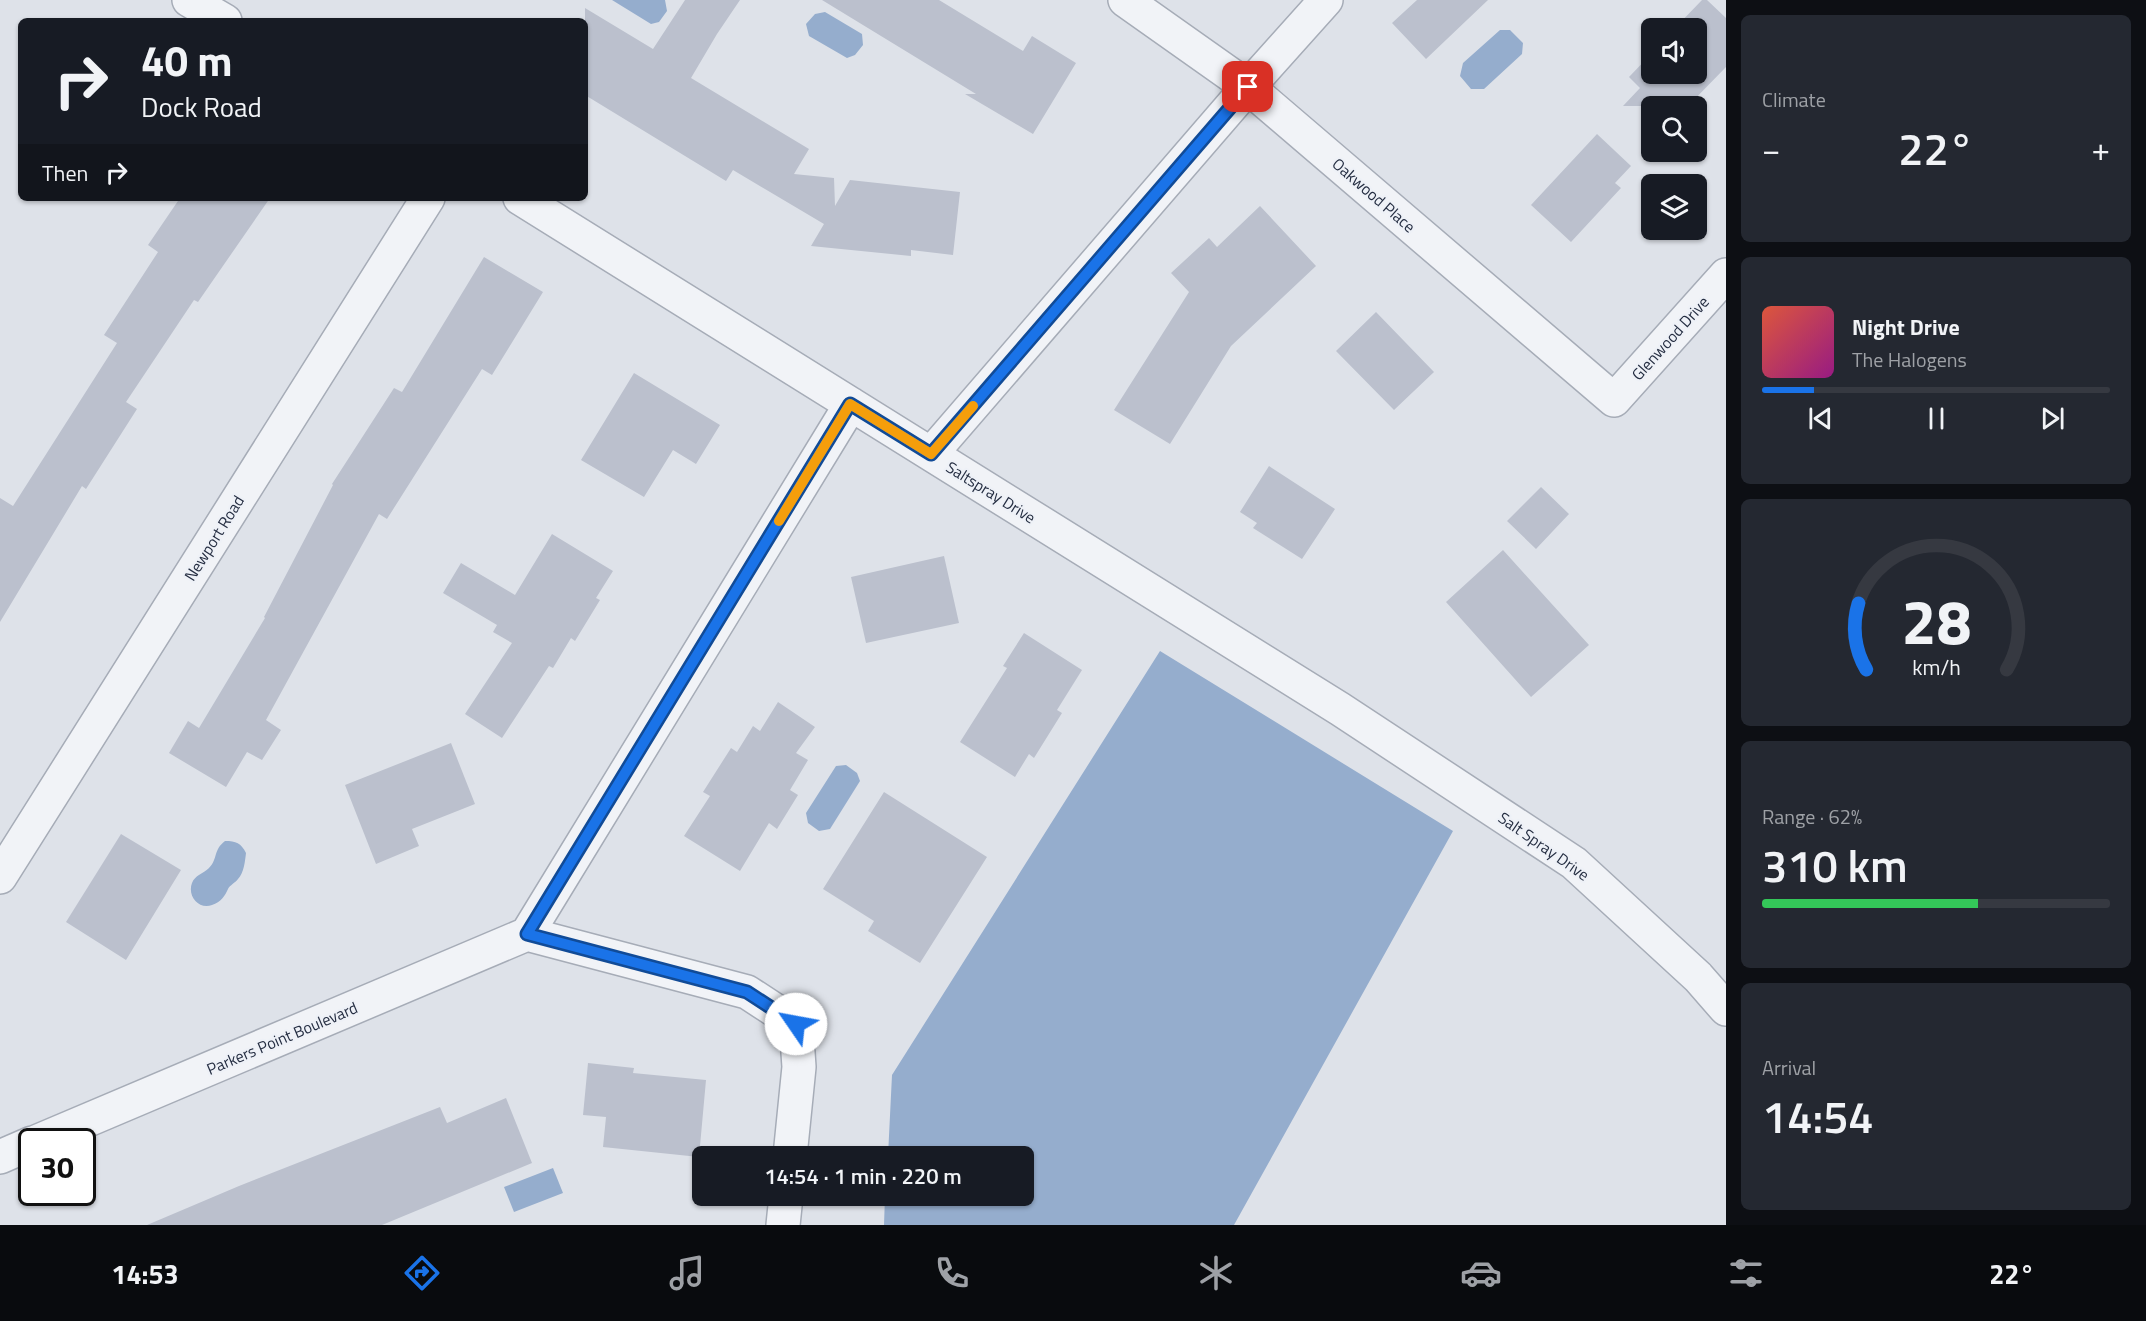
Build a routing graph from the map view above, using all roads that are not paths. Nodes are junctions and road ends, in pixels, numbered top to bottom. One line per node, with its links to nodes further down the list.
1 (189, 0): 4 (street)
2 (1125, 0): 5 (street, Oakwood Place)
3 (1326, 0): 5 (street)
4 (220, 18)
5 (1248, 87): 9 (street, Oakwood Place); 11 (street)
6 (426, 201): 13 (street, Newport Road)
7 (525, 201): 10 (street, Saltspray Drive)
8 (1726, 275): 9 (street, Glenwood Drive)
9 (1614, 400)
10 (850, 404): 11 (street, Saltspray Drive); 14 (street)
11 (931, 454): 12 (street, Saltspray Drive)
12 (1340, 709): 15 (street, Salt Spray Drive)
13 (0, 877)
14 (527, 934): 16 (street, Parkers Point Boulevard); 17 (street)
15 (1726, 1009)
16 (69, 1128)
17 (791, 1146)
18 (18, 1149): 19 (street)
19 (0, 1157)
20 (785, 1206): 21 (street)
21 (783, 1225)

